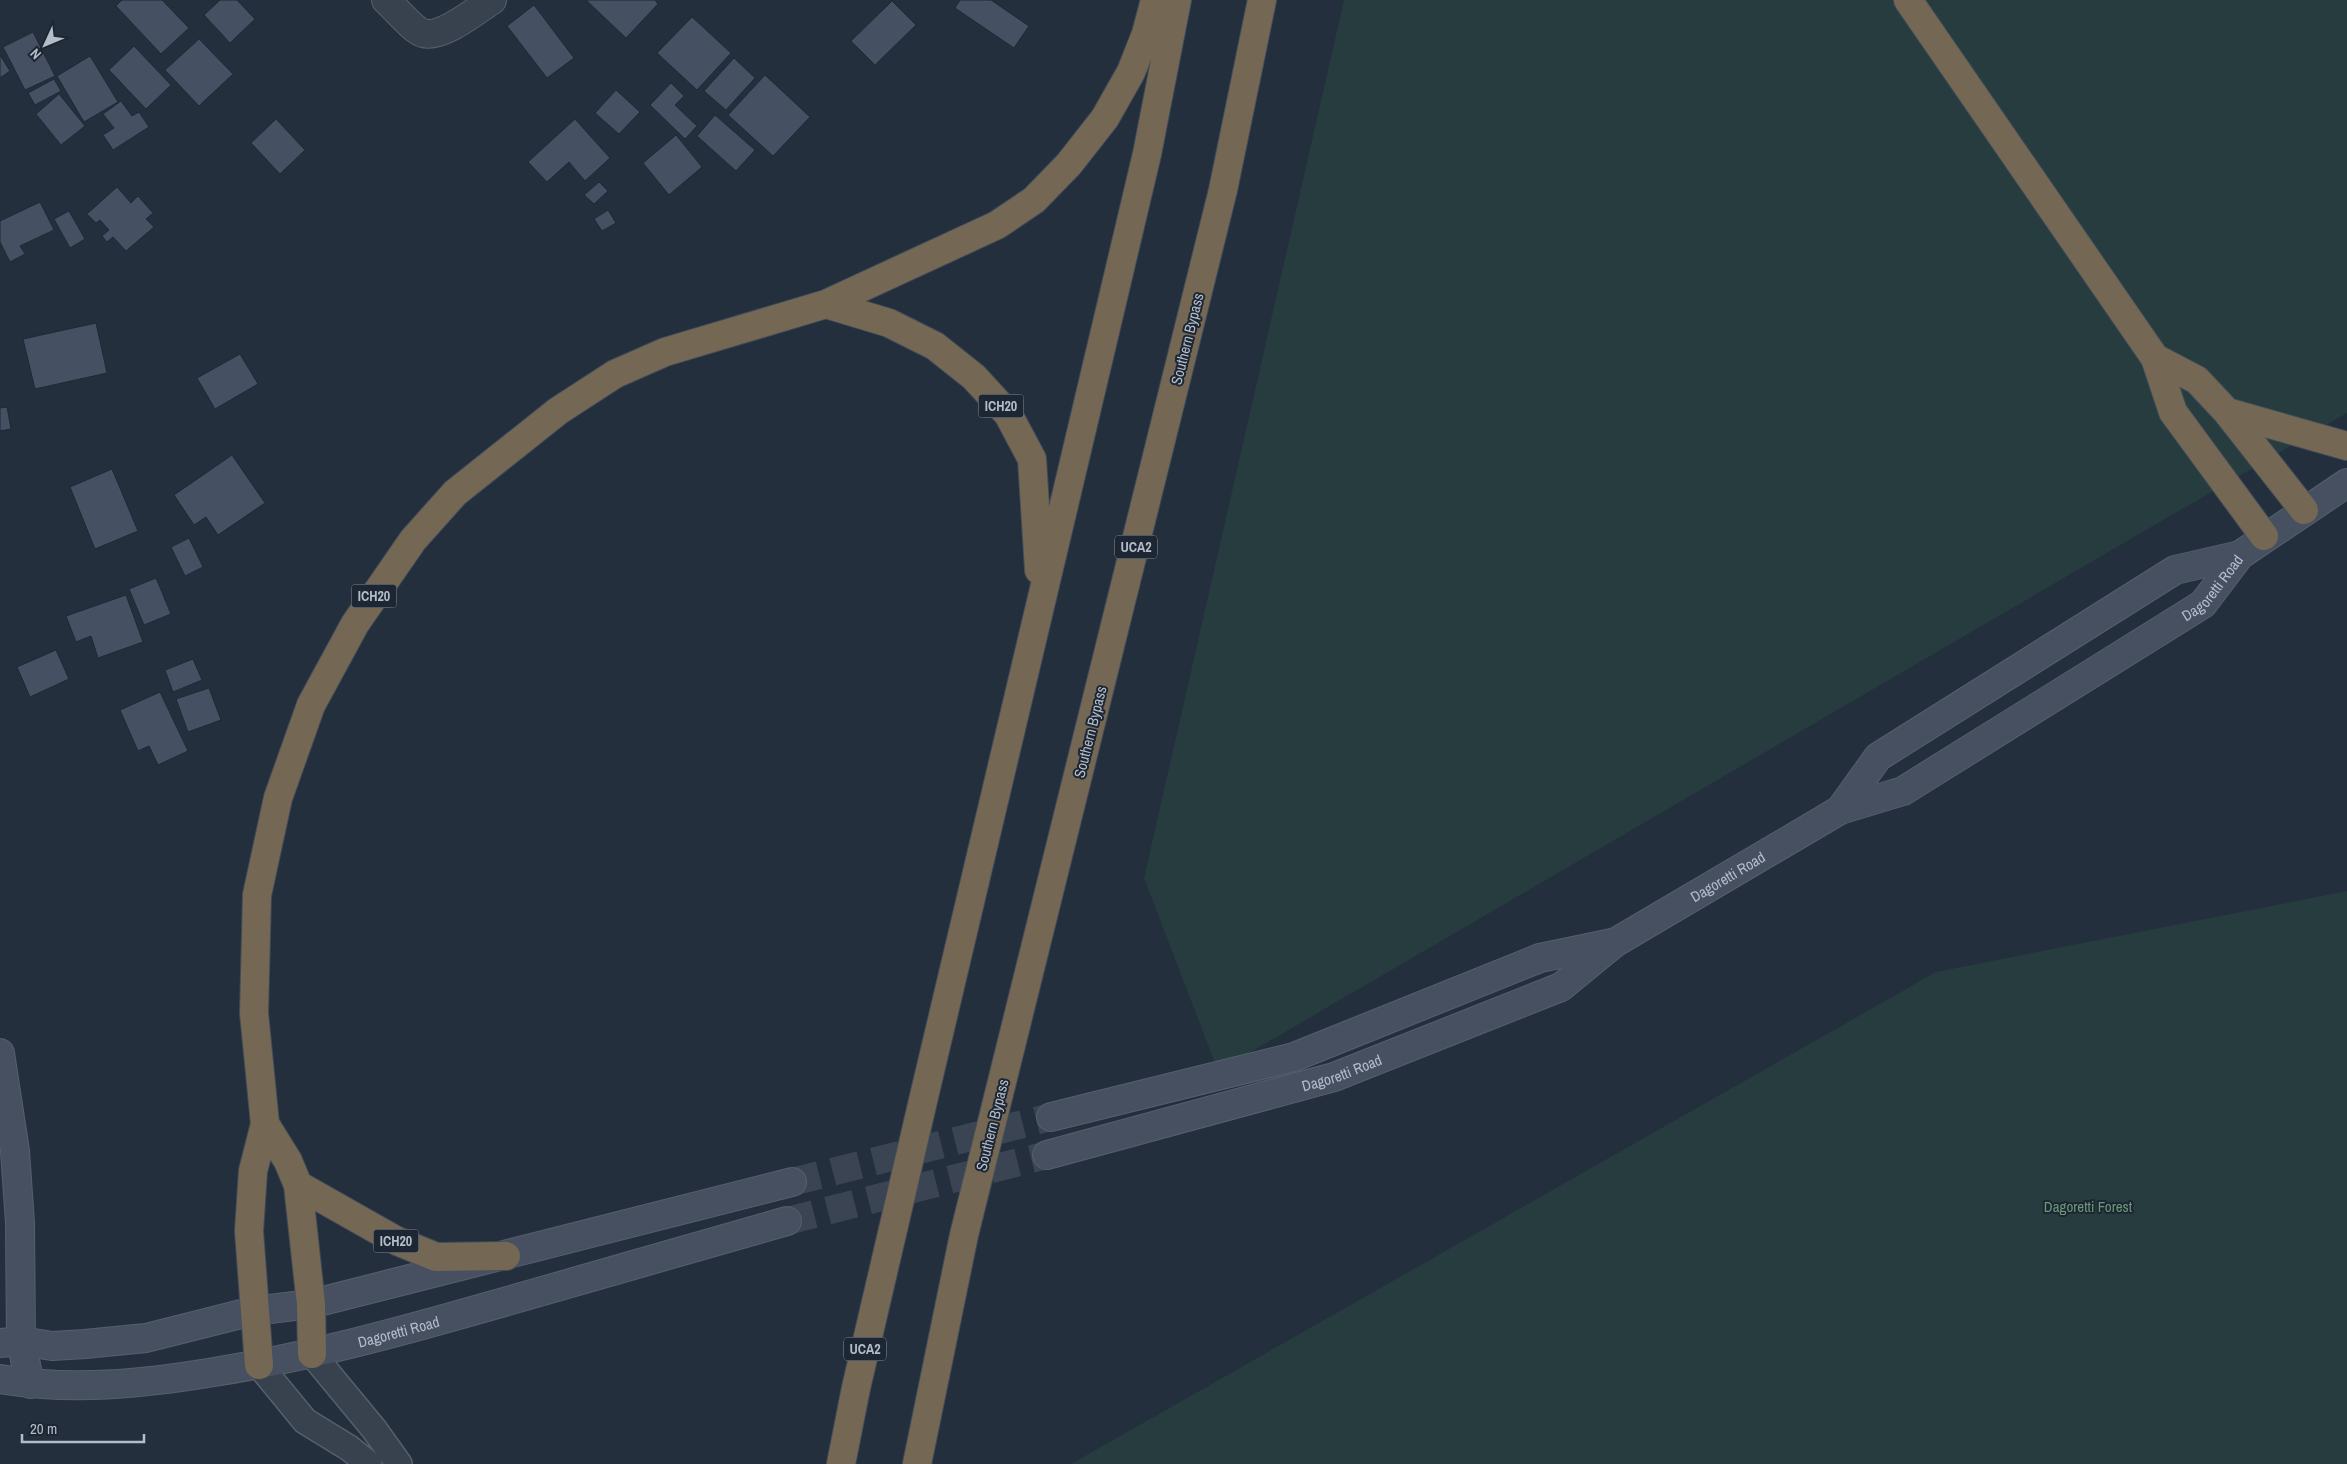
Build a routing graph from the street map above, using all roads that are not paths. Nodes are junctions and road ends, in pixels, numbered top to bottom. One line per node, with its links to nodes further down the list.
1 (386, 0): 2 (street)
2 (492, 0)
3 (1156, 0): 7 (highway)
4 (1177, 0): 15 (highway, UCA2)
5 (1262, 0): 38 (highway, Southern Bypass / UCA2)
6 (1908, 0): 8 (highway)
7 (826, 304): 15 (highway, ICH20); 20 (highway, ICH20)
8 (2155, 358): 9 (highway); 13 (highway)
9 (2227, 412): 10 (highway); 12 (highway)
10 (2347, 446)
11 (2347, 483): 12 (main road)
12 (2304, 510): 13 (main road)
13 (2264, 536): 14 (main road)
14 (2240, 555): 16 (main road, Dagoretti Road); 16 (main road, Dagoretti Road)
15 (1040, 604): 37 (highway, UCA2)
16 (1840, 810): 17 (main road, Dagoretti Road)
17 (1616, 942): 19 (main road, Dagoretti Road); 22 (main road, Dagoretti Road)
18 (0, 1053): 21 (main road)
19 (1051, 1117)
20 (265, 1124): 24 (highway, ICH20); 29 (highway)
21 (15, 1151): 25 (main road); 30 (main road)
22 (1047, 1155)
23 (792, 1182): 27 (main road)
24 (298, 1185): 27 (highway, ICH20); 28 (highway, ICH20)
25 (0, 1199)
26 (787, 1221): 31 (main road, Dagoretti Road)
27 (506, 1256): 28 (main road)
28 (311, 1304): 29 (main road); 31 (highway, ICH20)
29 (253, 1311): 30 (main road); 32 (highway)
30 (10, 1342): 34 (main road)
31 (312, 1354): 32 (main road, Dagoretti Road); 36 (lane)
32 (259, 1365): 34 (main road, Dagoretti Road); 35 (lane)
33 (0, 1379): 34 (main road, Dagoretti Road)
34 (30, 1384)
35 (369, 1464)
36 (399, 1464)
37 (841, 1464)
38 (917, 1464)

